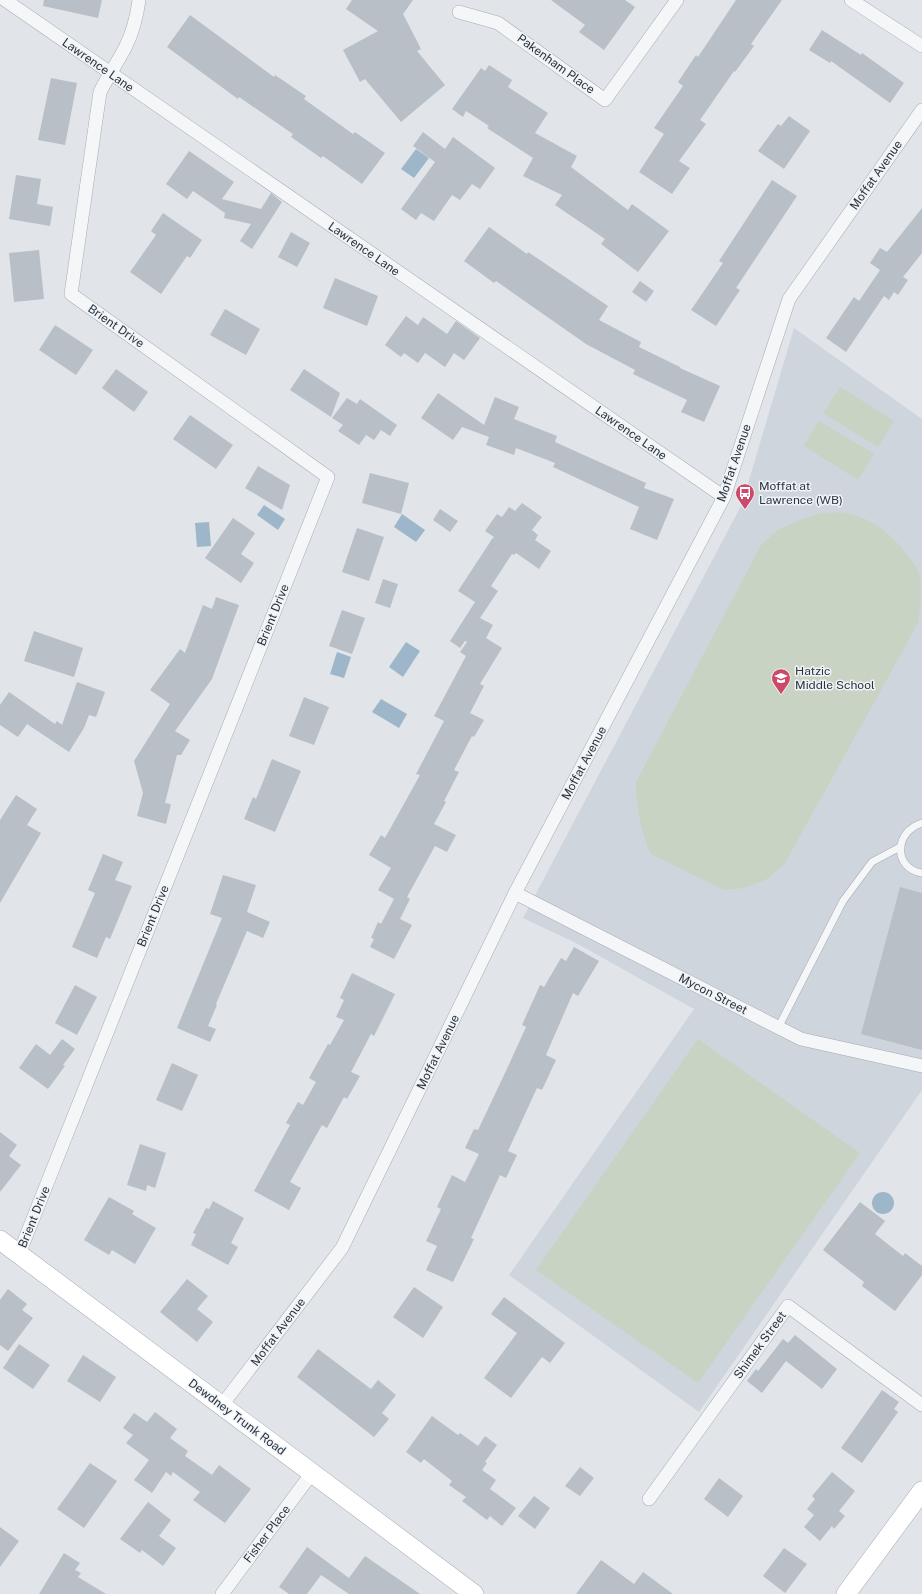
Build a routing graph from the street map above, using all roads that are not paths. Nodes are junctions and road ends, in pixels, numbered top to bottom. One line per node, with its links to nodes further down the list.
1 (5, 0): 7 (street, Lawrence Lane)
2 (139, 0): 7 (street)
3 (677, 0): 5 (street, Pakenham Place)
4 (851, 0): 6 (street)
5 (459, 12)
6 (922, 46)
7 (109, 73): 9 (street, Lawrence Lane); 17 (street, Brient Drive)
8 (922, 110): 9 (street, Moffat Avenue)
9 (724, 497): 13 (street, Moffat Avenue)
10 (922, 823): 11 (lane)
11 (900, 847): 12 (lane); 14 (lane)
12 (922, 873)
13 (516, 893): 14 (street, Mycon Street); 18 (street, Moffat Avenue)
14 (778, 1028): 15 (street, Mycon Street)
15 (922, 1066)
16 (0, 1240): 17 (main road, Dewdney Trunk Road)
17 (19, 1254): 18 (main road, Dewdney Trunk Road)
18 (222, 1405): 20 (main road, Dewdney Trunk Road)
19 (922, 1405): 22 (street, Shimek Street)
20 (312, 1473): 23 (street, Fisher Place); 24 (main road, Dewdney Trunk Road)
21 (922, 1491): 25 (main road)
22 (649, 1499)
23 (222, 1594)
24 (474, 1594)
25 (846, 1594)

